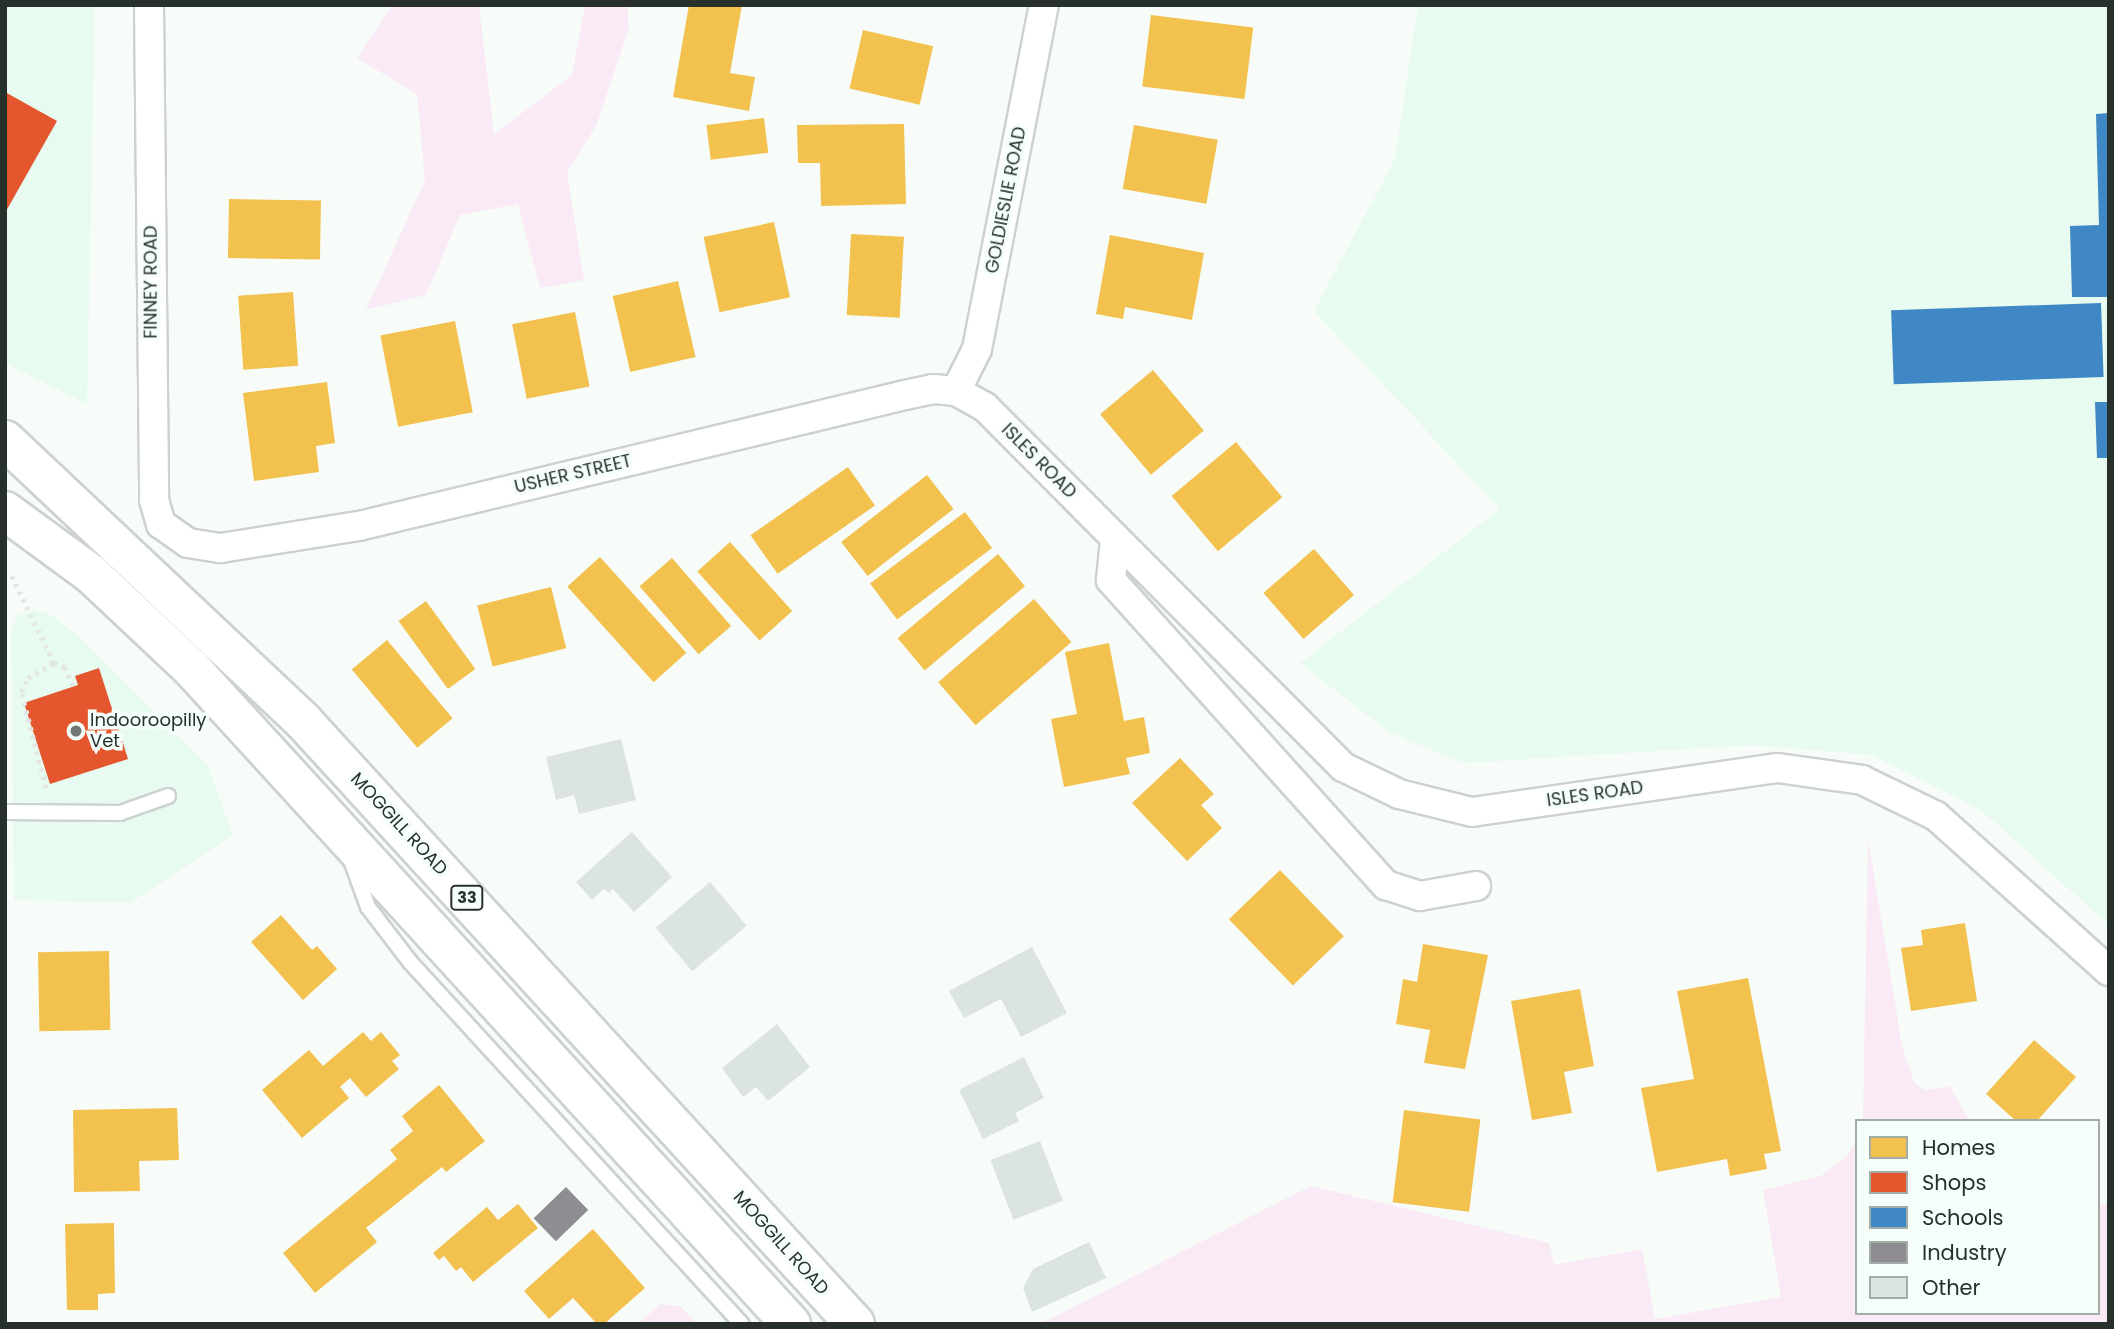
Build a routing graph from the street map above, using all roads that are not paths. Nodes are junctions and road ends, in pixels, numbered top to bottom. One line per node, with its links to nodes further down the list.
1 (149, 5): 7 (street, FINNEY ROAD)
2 (1044, 5): 3 (street, GOLDIESLIE ROAD)
3 (956, 391): 6 (street, ISLES ROAD); 7 (street, USHER STREET)
4 (5, 440): 15 (highway, MOGGILL ROAD / 33)
5 (5, 511): 10 (highway)
6 (1115, 539): 11 (street); 12 (street, ISLES ROAD)
7 (188, 543)
8 (168, 796): 9 (lane)
9 (5, 812)
10 (339, 830): 13 (lane); 14 (highway)
11 (1476, 886)
12 (2109, 971)
13 (742, 1324)
14 (791, 1324)
15 (855, 1324)

